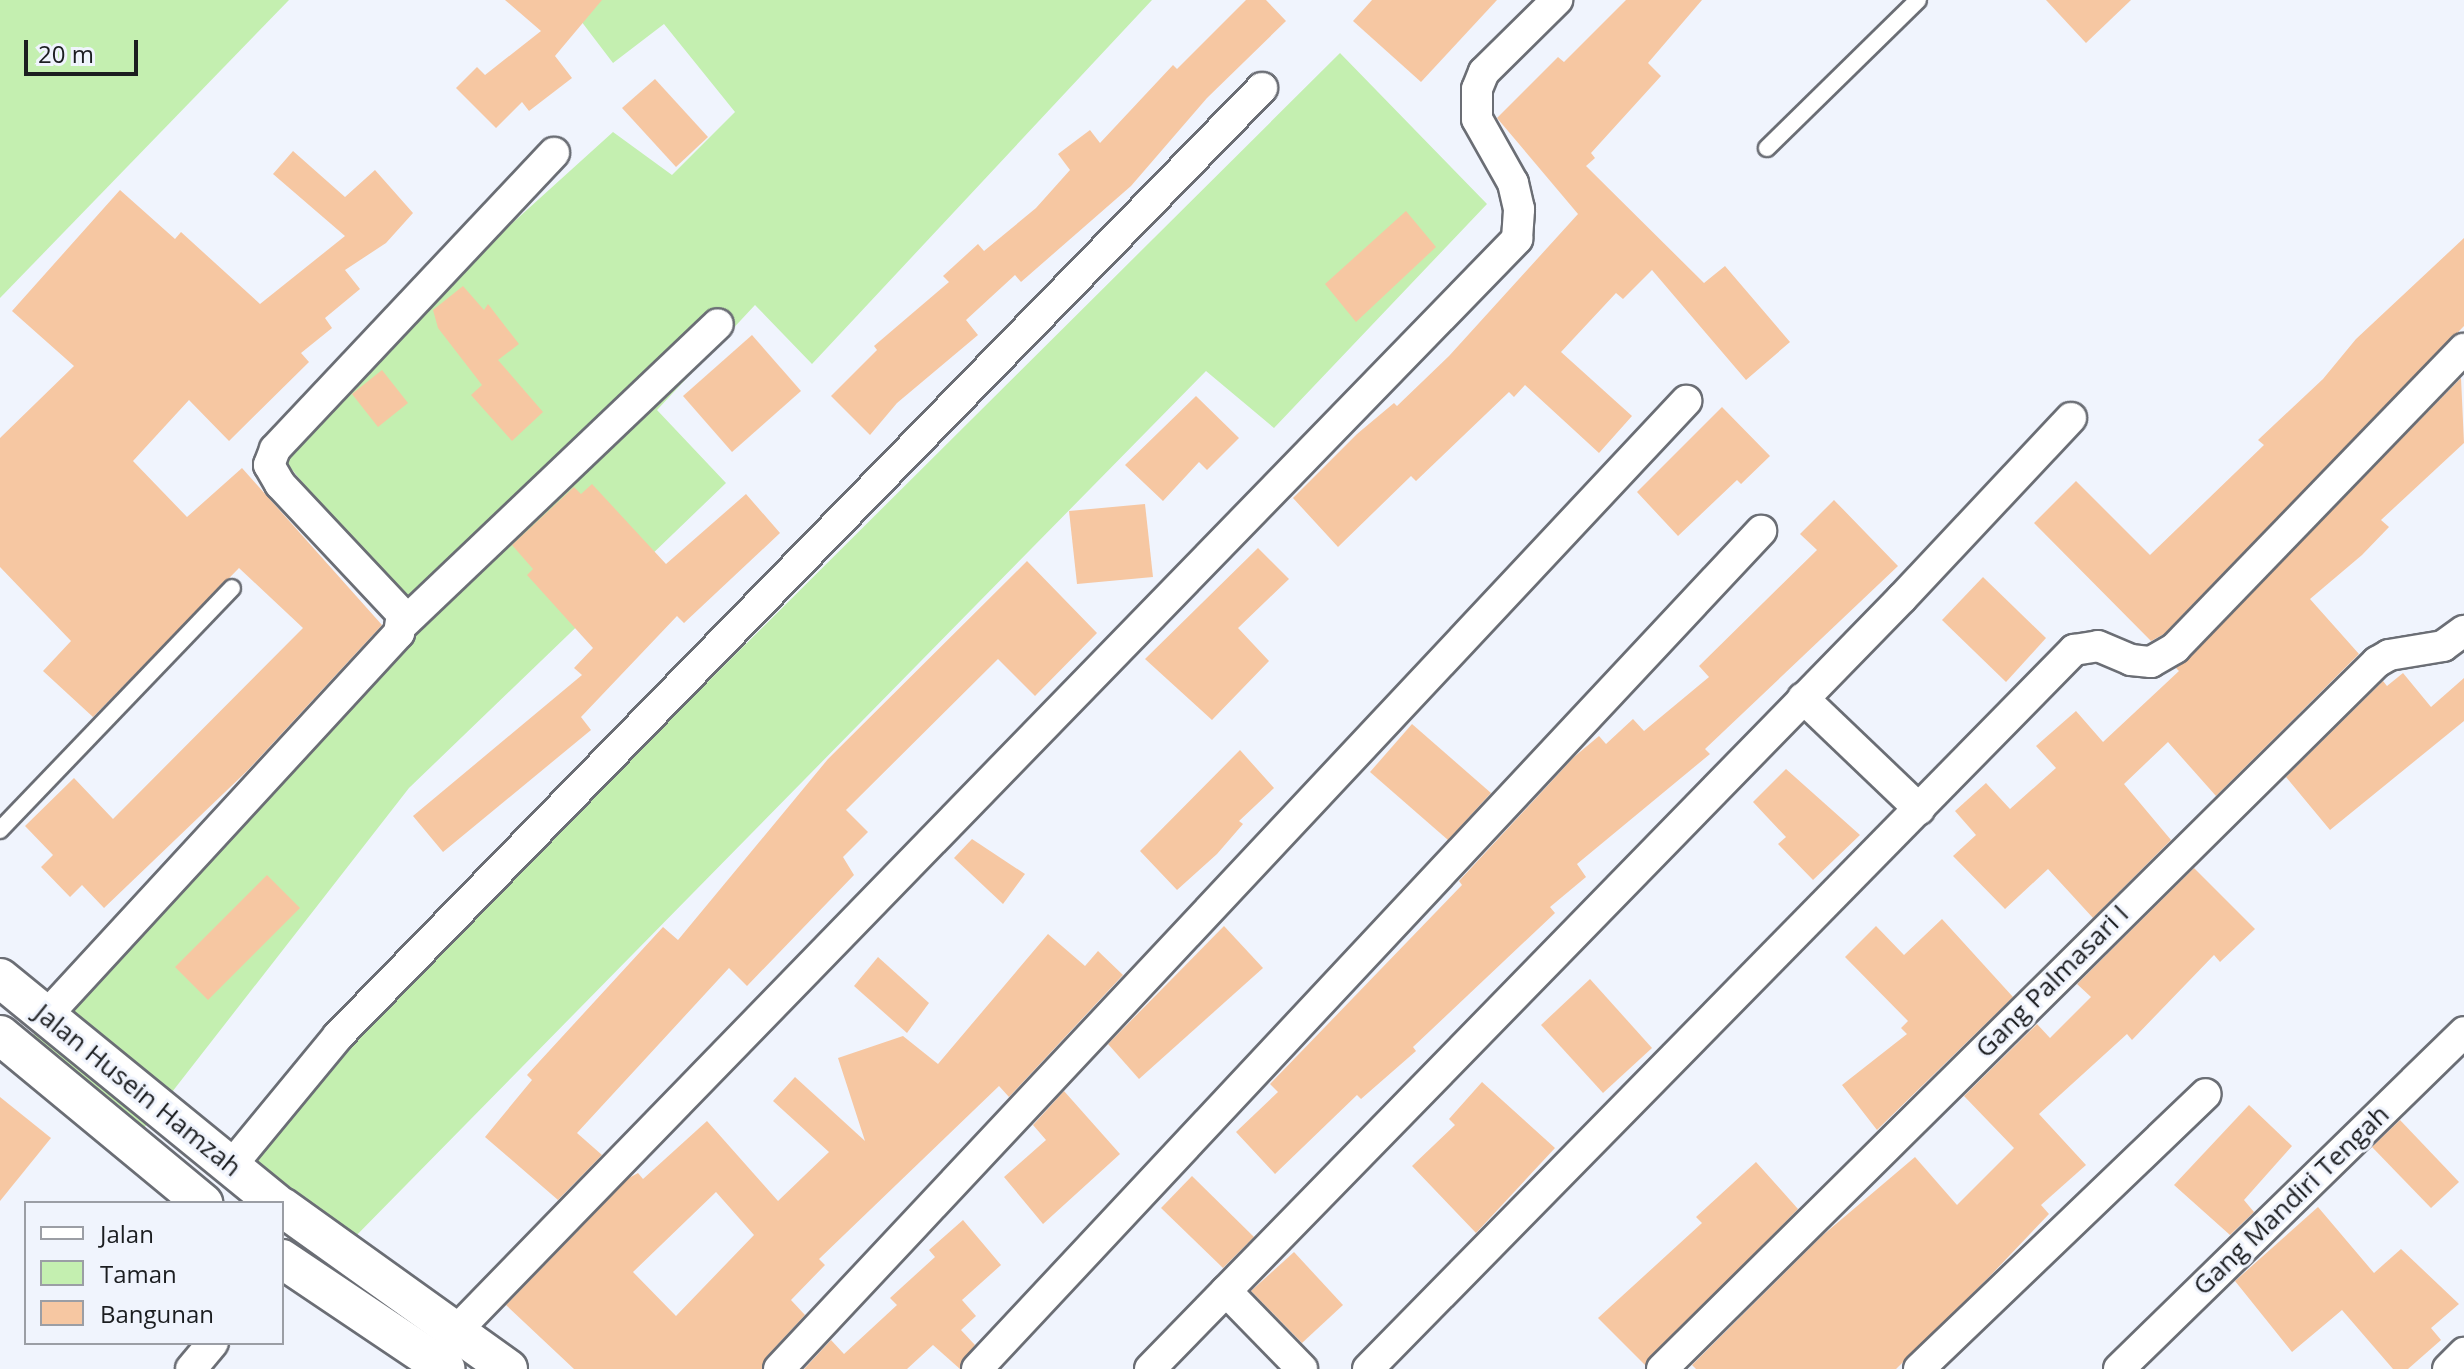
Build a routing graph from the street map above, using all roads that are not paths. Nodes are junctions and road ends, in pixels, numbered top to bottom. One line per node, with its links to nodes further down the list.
1 (1557, 0): 28 (street)
2 (1918, 0): 4 (lane)
3 (1262, 88): 22 (street)
4 (1767, 148)
5 (554, 153): 12 (street)
6 (718, 324): 12 (street)
7 (2464, 349): 15 (street)
8 (1686, 401): 34 (street)
9 (2071, 418): 14 (street)
10 (1761, 531): 35 (street)
11 (232, 588): 16 (lane)
12 (402, 625): 18 (street)
13 (2464, 631): 39 (street, Gang Palmasari I)
14 (1803, 698): 15 (street); 27 (street)
15 (1919, 809): 38 (street)
16 (0, 830)
17 (0, 978): 18 (street, Jalan Husein Hamzah)
18 (46, 1016): 20 (street); 22 (street, Jalan Husein Hamzah)
19 (2464, 1032): 41 (street, Gang Mandiri Tengah)
20 (9, 1042): 23 (street, Jalan Husein Hamzah)
21 (2206, 1094): 40 (street)
22 (231, 1166): 24 (street, Jalan Husein Hamzah)
23 (201, 1201)
24 (274, 1201)
25 (284, 1208): 28 (street)
26 (284, 1261): 32 (street)
27 (1226, 1291): 36 (street); 37 (street)
28 (456, 1331): 33 (street)
29 (211, 1345): 31 (street)
30 (2464, 1353): 42 (street)
31 (191, 1369)
32 (446, 1369)
33 (508, 1369)
34 (779, 1369)
35 (977, 1369)
36 (1150, 1369)
37 (1302, 1369)
38 (1368, 1369)
39 (1662, 1369)
40 (1919, 1369)
41 (2119, 1369)
42 (2448, 1369)

